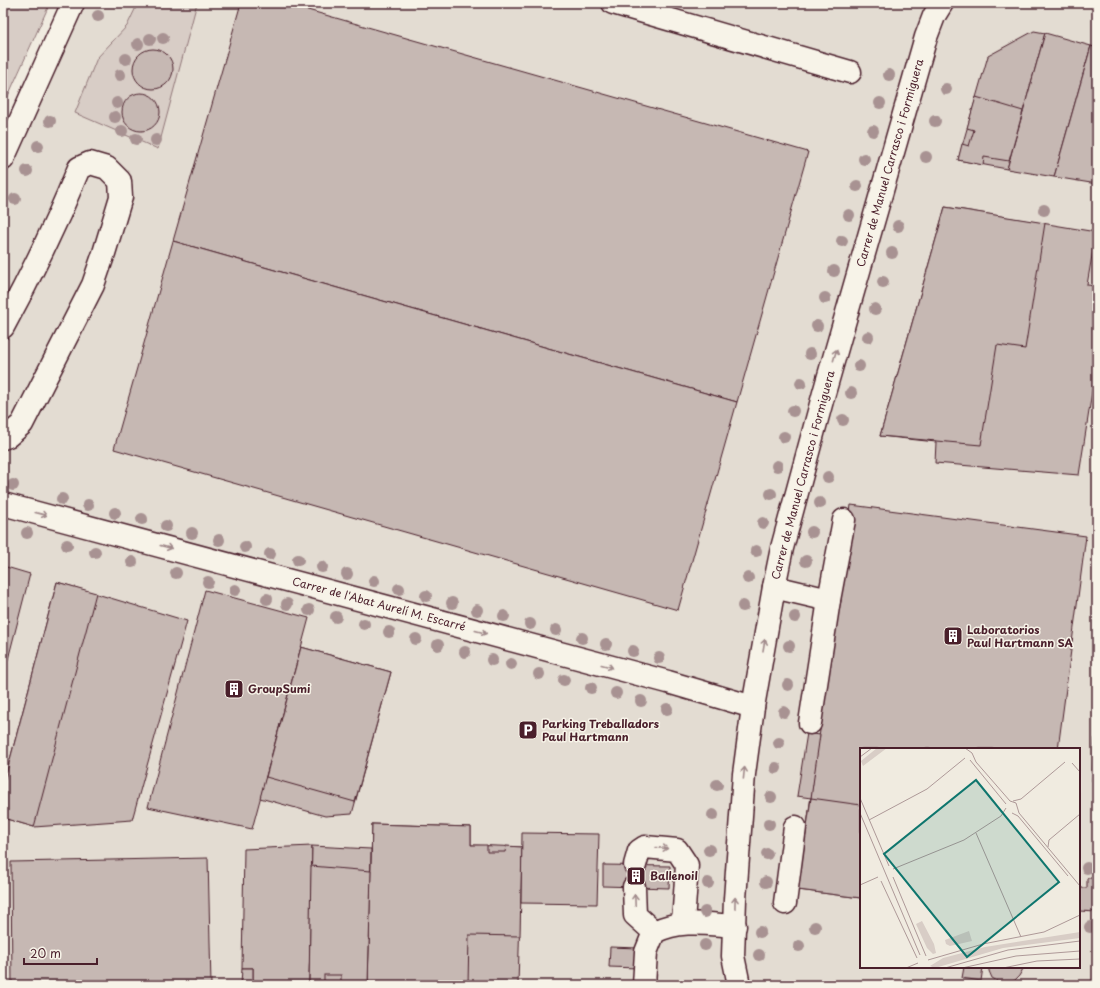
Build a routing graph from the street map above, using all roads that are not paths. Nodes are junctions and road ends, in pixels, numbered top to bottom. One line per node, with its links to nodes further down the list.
1 (73, 3): 5 (street)
2 (613, 3): 4 (street)
3 (942, 3): 10 (street, Carrer de Manuel Carrasco i Formiguera, one-way to 3)
4 (850, 72)
5 (3, 159)
6 (3, 327): 7 (street)
7 (3, 438)
8 (3, 504): 12 (street, Carrer de l'Abat Aurelí M. Escarré, one-way to 12)
9 (844, 520): 11 (street)
10 (774, 587): 11 (street); 12 (street, Carrer de Manuel Carrasco i Formiguera, one-way to 10)
11 (829, 600): 13 (street)
12 (754, 707): 19 (street, Carrer de Manuel Carrasco i Formiguera, one-way to 12)
13 (810, 723)
14 (795, 827): 17 (street)
15 (635, 865): 18 (street, one-way to 18)
16 (634, 887): 20 (street, one-way to 16)
17 (785, 903)
18 (683, 923): 19 (street); 20 (street)
19 (735, 926): 22 (street, Carrer de Manuel Carrasco i Formiguera)
20 (654, 932): 21 (street)
21 (644, 985)
22 (739, 985)

